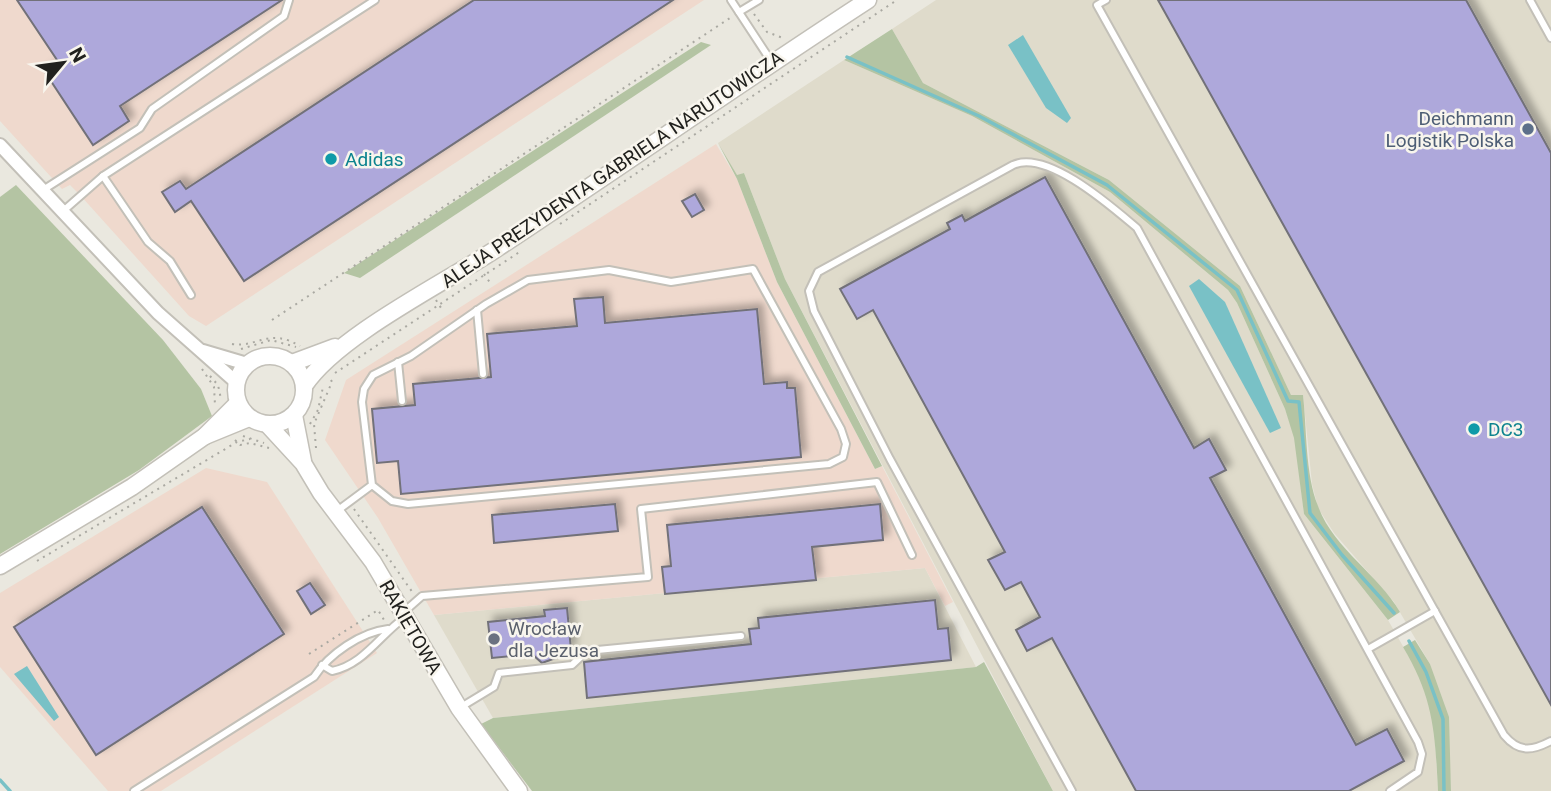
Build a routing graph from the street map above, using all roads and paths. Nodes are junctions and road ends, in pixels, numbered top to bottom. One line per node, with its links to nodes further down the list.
1 (289, 0): 17 (lane)
2 (374, 0): 16 (lane)
3 (731, 0): 10 (lane)
4 (759, 0): 9 (lane)
5 (868, 0): 12 (street, ALEJA PREZYDENTA GABRIELA NARUTOWICZA)
6 (897, 0): 13 (path)
7 (1106, 0): 56 (lane)
8 (1530, 0): 11 (lane)
9 (749, 6): 10 (lane); 12 (path)
10 (739, 12): 14 (lane); 23 (path)
11 (1551, 38)
12 (798, 46): 13 (path); 14 (street, ALEJA PREZYDENTA GABRIELA NARUTOWICZA)
13 (808, 62): 19 (path)
14 (772, 63): 24 (street, ALEJA PREZYDENTA GABRIELA NARUTOWICZA)
15 (0, 145): 17 (street)
16 (103, 176): 18 (lane); 21 (lane)
17 (41, 191): 18 (street)
18 (62, 212): 26 (street)
19 (551, 230)
20 (529, 245): 32 (path)
21 (191, 295)
22 (477, 310): 29 (lane); 31 (lane); 50 (lane)
23 (272, 320)
24 (356, 337): 27 (street, ALEJA PREZYDENTA GABRIELA NARUTOWICZA); 35 (street, ALEJA PREZYDENTA GABRIELA NARUTOWICZA)
25 (232, 344): 27 (path)
26 (203, 351): 28 (street); 33 (street)
27 (299, 354): 28 (street); 28 (path); 35 (street)
28 (242, 357): 33 (street)
29 (398, 362): 36 (lane); 50 (lane)
30 (200, 366): 37 (path)
31 (483, 374)
32 (330, 377): 41 (path); 47 (path)
33 (236, 382): 37 (street)
34 (218, 385): 37 (path)
35 (304, 386): 38 (street)
36 (402, 401)
37 (227, 408): 39 (street); 43 (street)
38 (294, 415): 40 (street); 49 (street, RAKIETOWA)
39 (249, 418): 40 (street); 43 (street)
40 (268, 425): 49 (street, RAKIETOWA)
41 (309, 427)
42 (235, 430): 44 (path)
43 (205, 436): 54 (street)
44 (250, 439): 45 (path); 46 (path)
45 (237, 442): 48 (path); 53 (path)
46 (274, 445)
47 (316, 451)
48 (275, 452)
49 (303, 463): 51 (street, RAKIETOWA)
50 (372, 485): 51 (lane)
51 (342, 507): 55 (path); 57 (street, RAKIETOWA)
52 (912, 555): 55 (lane)
53 (36, 562)
54 (0, 566)
55 (417, 599): 57 (lane)
56 (1435, 611): 60 (lane); 64 (lane)
57 (405, 615): 58 (lane); 63 (street, RAKIETOWA)
58 (389, 629): 61 (path); 62 (lane); 62 (lane)
59 (741, 636): 63 (lane)
60 (1367, 649): 67 (lane); 68 (lane)
61 (309, 654)
62 (322, 665): 65 (lane)
63 (459, 708): 66 (street, RAKIETOWA)
64 (1551, 741)
65 (134, 791)
66 (519, 791)
67 (1072, 791)
68 (1390, 791)

